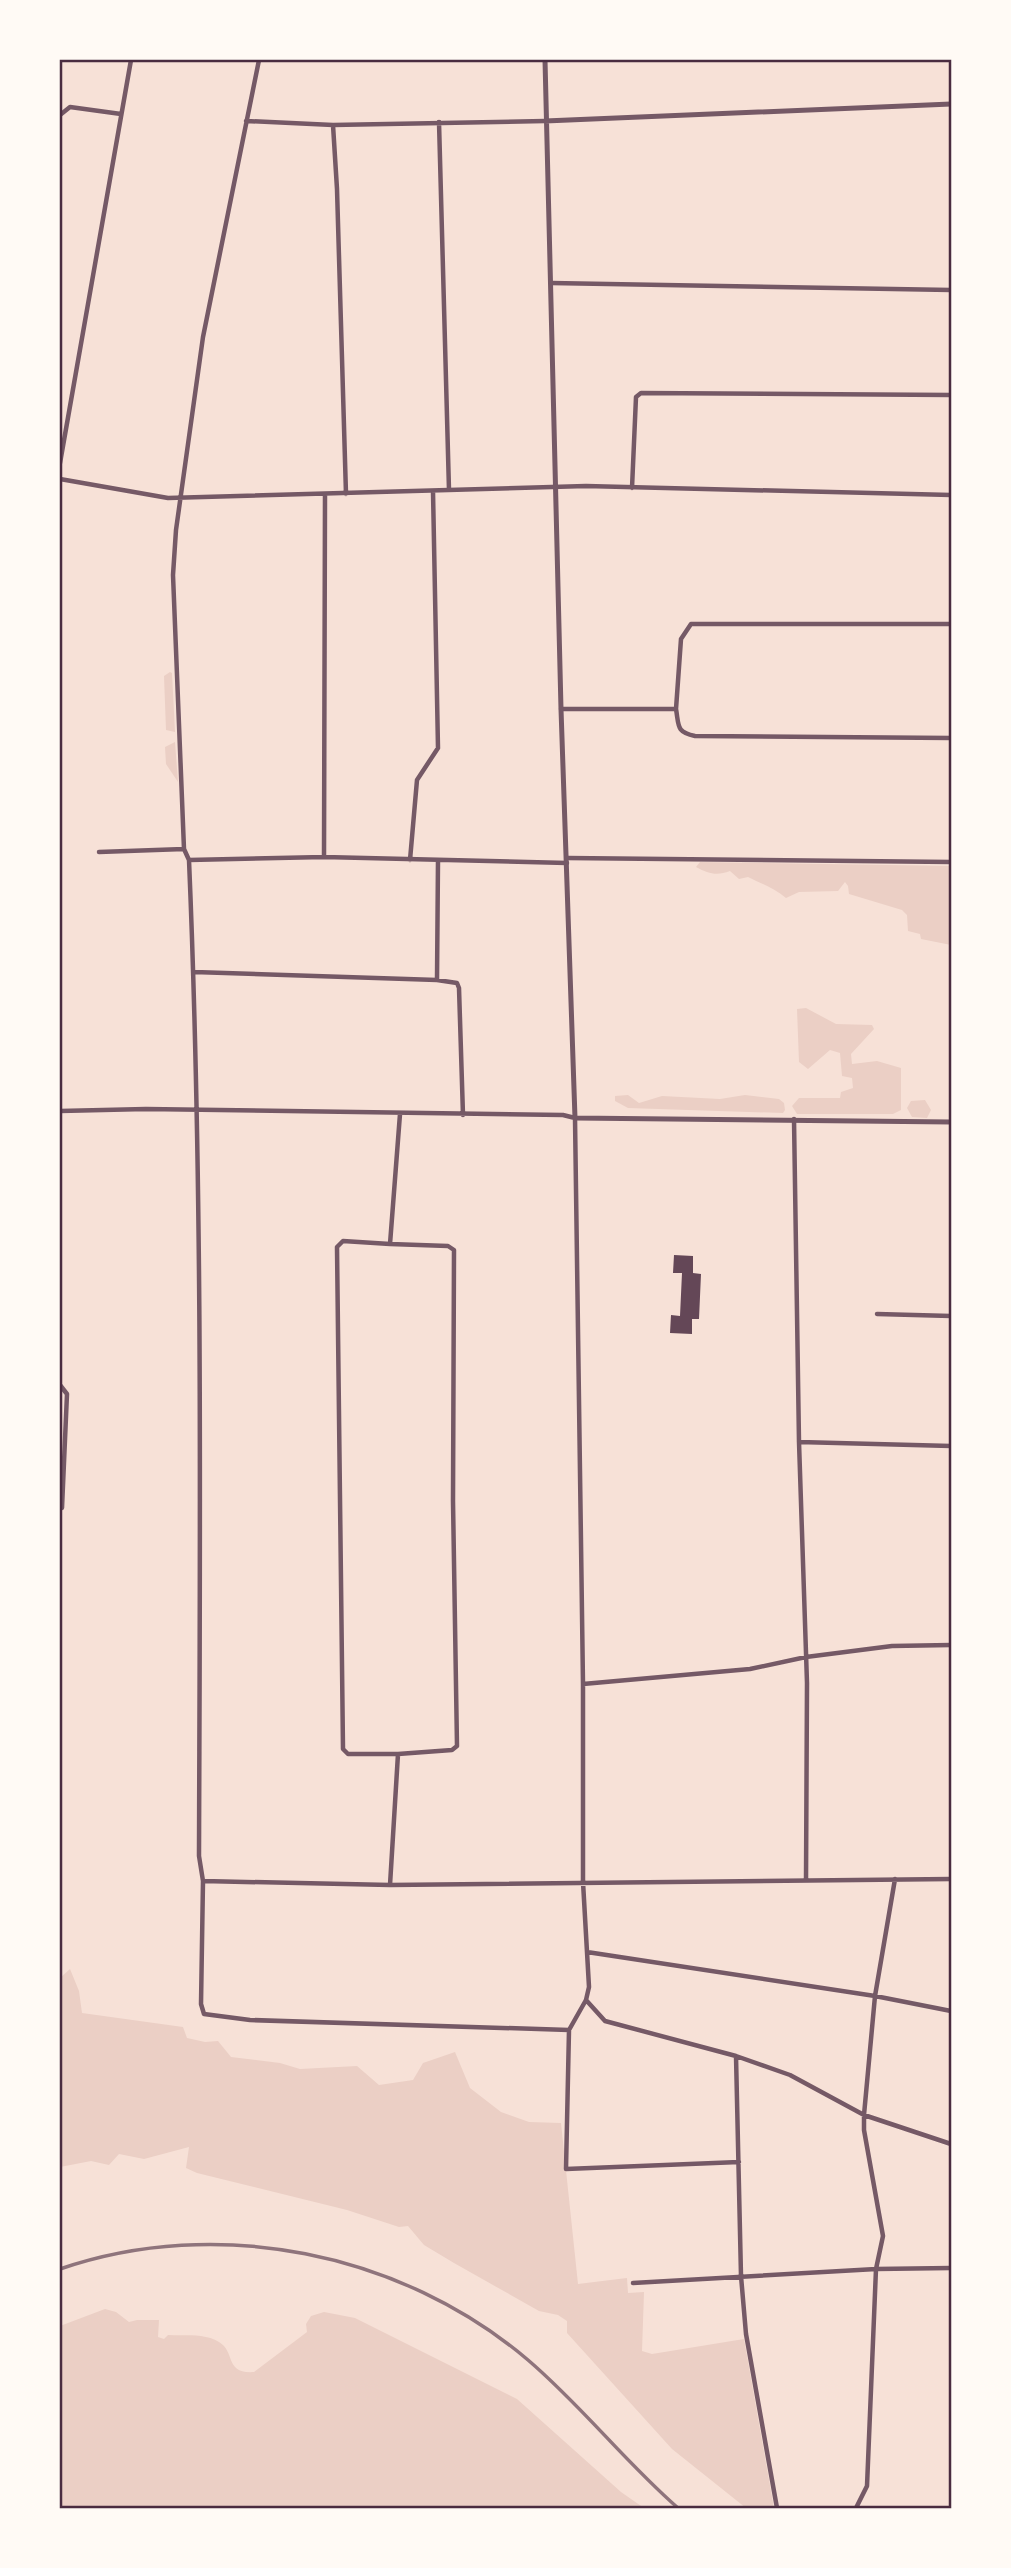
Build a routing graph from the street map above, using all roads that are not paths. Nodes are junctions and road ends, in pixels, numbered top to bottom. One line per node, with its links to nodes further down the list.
1 (131, 60): 5 (street)
2 (259, 60): 7 (street)
3 (545, 60): 8 (street)
4 (951, 104): 8 (street)
5 (121, 114): 6 (street); 14 (street)
6 (60, 115)
7 (246, 121): 10 (street); 23 (street)
8 (545, 121): 9 (street); 11 (street)
9 (439, 122): 10 (street); 18 (street)
10 (332, 125): 20 (street)
11 (551, 283): 12 (street); 16 (street)
12 (951, 290)
13 (951, 395): 17 (street)
14 (60, 463)
15 (60, 479): 23 (street)
16 (555, 486): 17 (street); 18 (street); 25 (street)
17 (632, 488): 22 (street)
18 (449, 490): 19 (street)
19 (433, 491): 20 (street); 31 (street)
20 (346, 494): 21 (street)
21 (325, 495): 23 (street); 30 (street)
22 (951, 495)
23 (179, 498): 28 (street)
24 (951, 624): 26 (street)
25 (561, 709): 26 (street); 34 (street)
26 (676, 709): 27 (street)
27 (951, 738)
28 (184, 849): 29 (street); 32 (street)
29 (99, 852)
30 (324, 857): 31 (street); 32 (street)
31 (410, 859): 33 (street)
32 (189, 860): 36 (street)
33 (438, 860): 34 (street); 37 (street)
34 (567, 860): 35 (street); 42 (street)
35 (951, 862)
36 (194, 972): 37 (street); 39 (street)
37 (437, 980): 41 (street)
38 (60, 1111): 39 (street)
39 (195, 1111): 40 (street); 59 (street)
40 (400, 1114): 41 (street); 45 (street)
41 (463, 1115): 42 (street)
42 (575, 1118): 43 (street); 54 (street)
43 (794, 1119): 44 (street); 49 (street)
44 (951, 1122)
45 (390, 1244): 55 (street); 55 (street)
46 (877, 1314): 47 (street)
47 (951, 1316)
48 (60, 1385): 51 (street)
49 (799, 1442): 50 (street); 53 (street)
50 (951, 1446)
51 (62, 1508)
52 (951, 1645): 53 (street)
53 (806, 1657): 54 (street); 57 (street)
54 (583, 1684): 60 (street)
55 (398, 1754): 61 (street)
56 (895, 1879): 57 (street); 58 (street); 63 (street)
57 (806, 1880): 60 (street)
58 (951, 1880)
59 (203, 1881): 61 (street); 66 (street)
60 (583, 1882): 61 (street); 62 (street)
61 (390, 1885)
62 (587, 1952): 63 (street); 64 (street)
63 (876, 1996): 65 (street); 68 (street)
64 (586, 2000): 66 (street); 67 (street)
65 (951, 2011)
66 (569, 2030): 70 (street)
67 (736, 2056): 68 (street); 70 (street)
68 (864, 2115): 69 (street); 72 (street)
69 (951, 2144)
70 (739, 2162): 73 (street)
71 (951, 2268): 72 (street)
72 (876, 2269): 73 (street); 76 (street)
73 (741, 2276): 74 (street); 75 (street)
74 (633, 2283)
75 (777, 2508)
76 (856, 2508)

